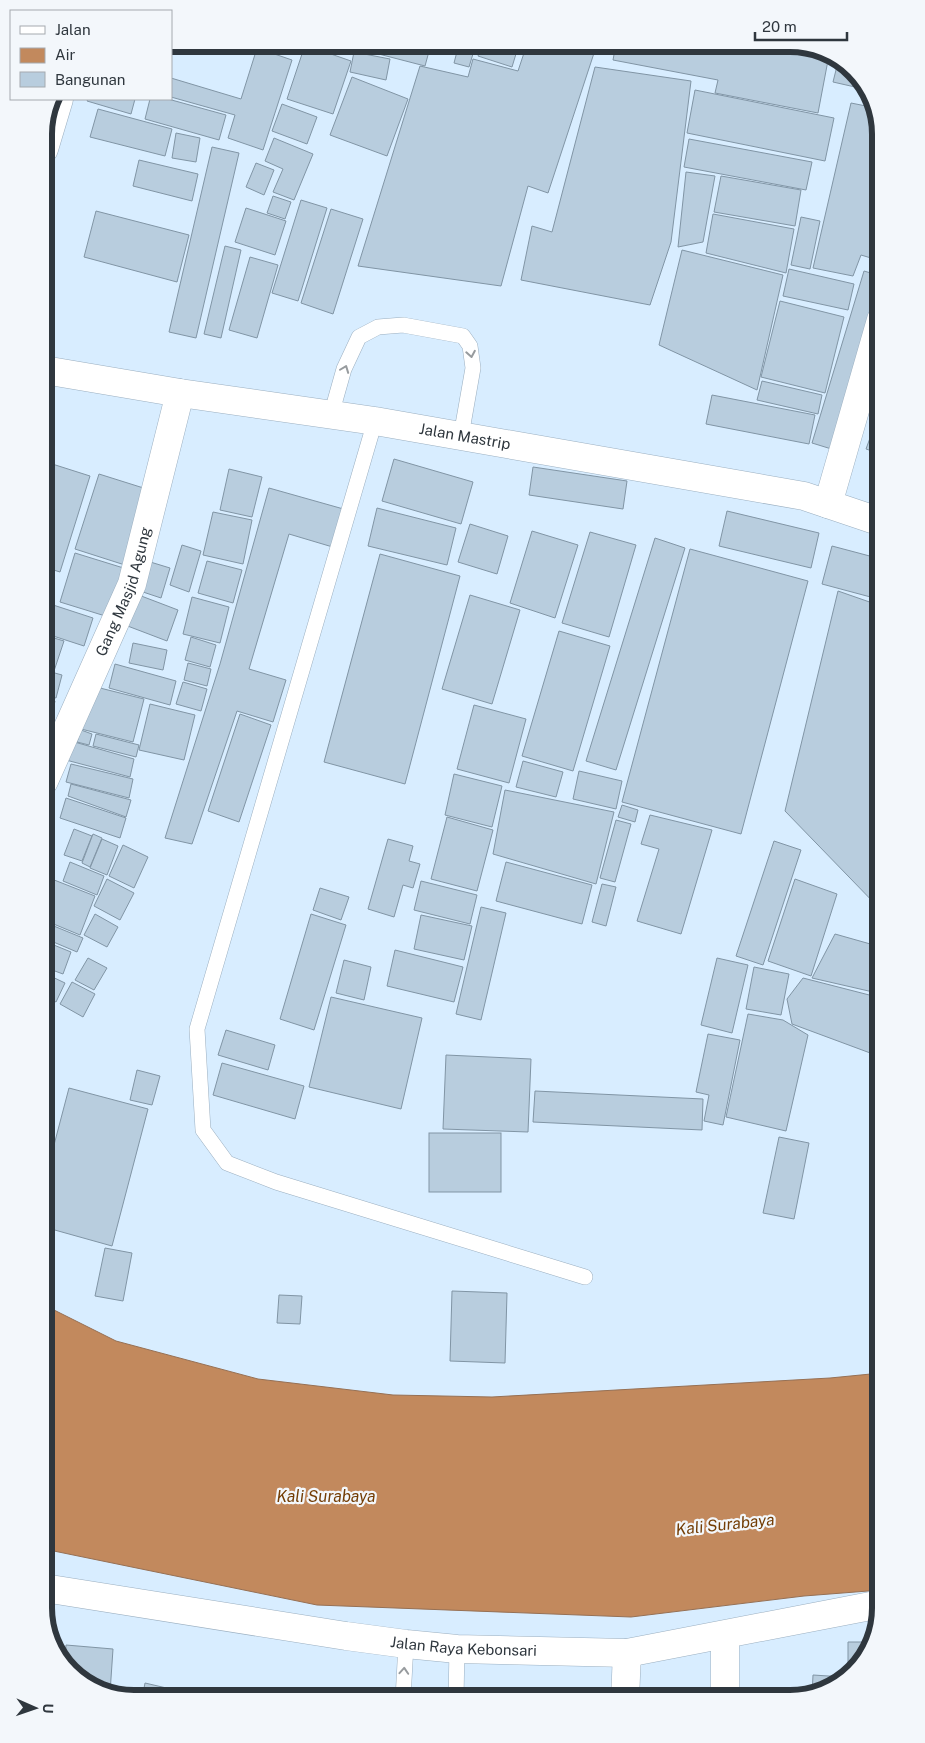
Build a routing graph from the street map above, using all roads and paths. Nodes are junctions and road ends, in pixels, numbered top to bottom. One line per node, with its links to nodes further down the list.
1 (872, 351): 7 (main road)
2 (53, 371): 3 (main road, Jalan Mastrip)
3 (180, 393): 4 (main road, Jalan Mastrip); 9 (main road, Gang Masjid Agung)
4 (330, 415): 5 (main road, Jalan Mastrip); 6 (lane, one-way to 6)
5 (375, 421): 6 (main road, Jalan Mastrip); 10 (lane)
6 (461, 436): 7 (main road, Jalan Mastrip)
7 (828, 504): 8 (main road, Jalan Mastrip)
8 (872, 519)
9 (53, 762)
10 (586, 1277)
11 (52, 1589): 14 (main road, Jalan Raya Kebonsari)
12 (872, 1606): 13 (main road, Jalan Raya Kebonsari)
13 (725, 1635): 16 (main road, Jalan Raya Kebonsari); 20 (main road)
14 (406, 1644): 15 (main road, Jalan Raya Kebonsari); 17 (lane, one-way to 14)
15 (457, 1649): 16 (main road, Jalan Raya Kebonsari); 18 (lane)
16 (627, 1654): 19 (main road)
17 (403, 1690)
18 (456, 1690)
19 (625, 1690)
20 (725, 1690)

